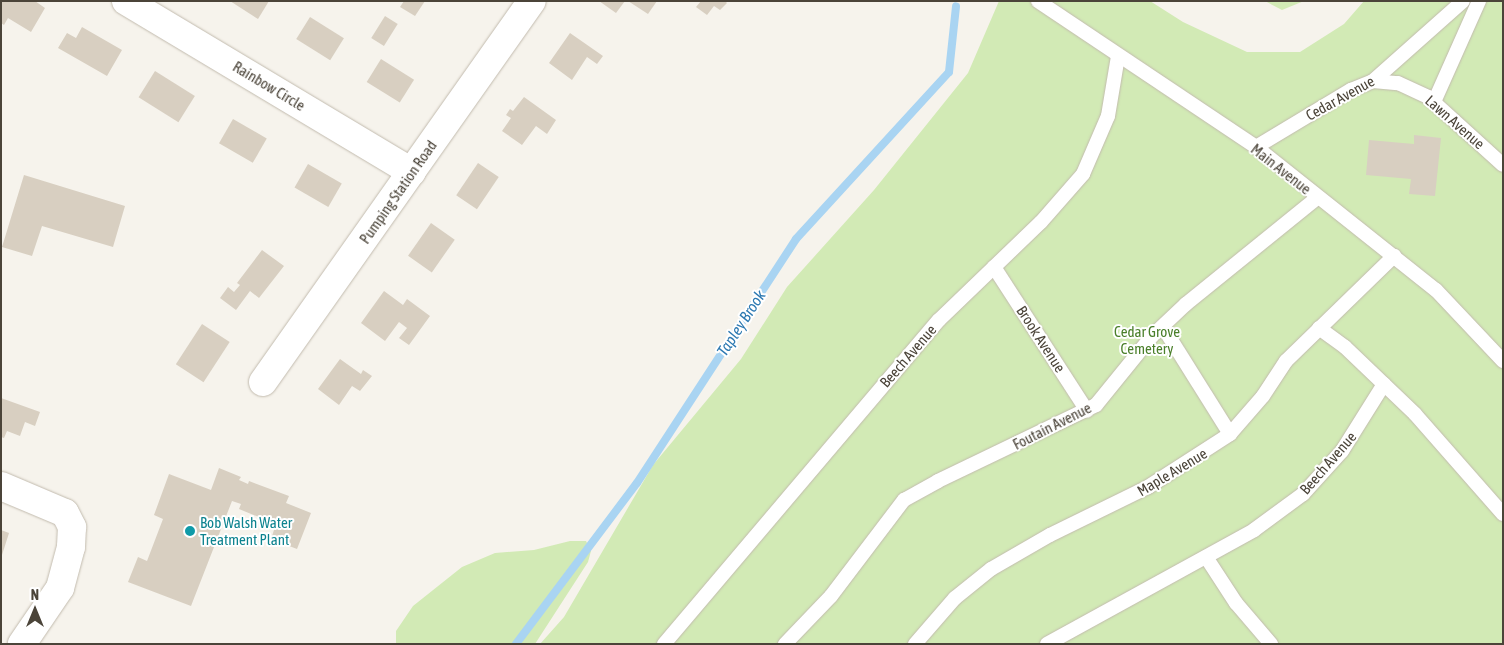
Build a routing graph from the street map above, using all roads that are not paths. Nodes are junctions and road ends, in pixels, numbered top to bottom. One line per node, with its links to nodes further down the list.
1 (126, 1): 11 (street, Rainbow Circle)
2 (532, 1): 11 (street, Pumping Station Road)
3 (1038, 1): 6 (lane, Main Avenue)
4 (1463, 1): 7 (lane, Cedar Avenue)
5 (1479, 1): 8 (lane)
6 (1118, 56): 9 (lane, Main Avenue); 14 (lane, Beech Avenue)
7 (1373, 81): 8 (lane, Lawn Avenue); 9 (lane, Cedar Avenue)
8 (1434, 102): 10 (lane, Lawn Avenue)
9 (1256, 148): 12 (lane, Main Avenue)
10 (1503, 165)
11 (412, 172): 18 (street, Pumping Station Road)
12 (1317, 198): 13 (lane, Main Avenue); 15 (lane, Foutain Avenue)
13 (1394, 256): 16 (lane, Maple Avenue); 17 (lane, Main Avenue)
14 (994, 267): 20 (lane, Brook Avenue); 26 (lane, Beech Avenue)
15 (1163, 327): 20 (lane, Foutain Avenue); 21 (lane)
16 (1319, 328): 19 (lane); 21 (lane, Maple Avenue)
17 (1503, 361)
18 (263, 382)
19 (1384, 384): 23 (lane); 24 (lane, Beech Avenue)
20 (1087, 411): 27 (lane, Foutain Avenue)
21 (1230, 434): 28 (lane, Maple Avenue)
22 (1, 486): 25 (street)
23 (1503, 514)
24 (1206, 557): 29 (lane, Beech Avenue); 30 (lane)
25 (22, 644)
26 (664, 644)
27 (785, 644)
28 (915, 644)
29 (1047, 644)
30 (1271, 644)

